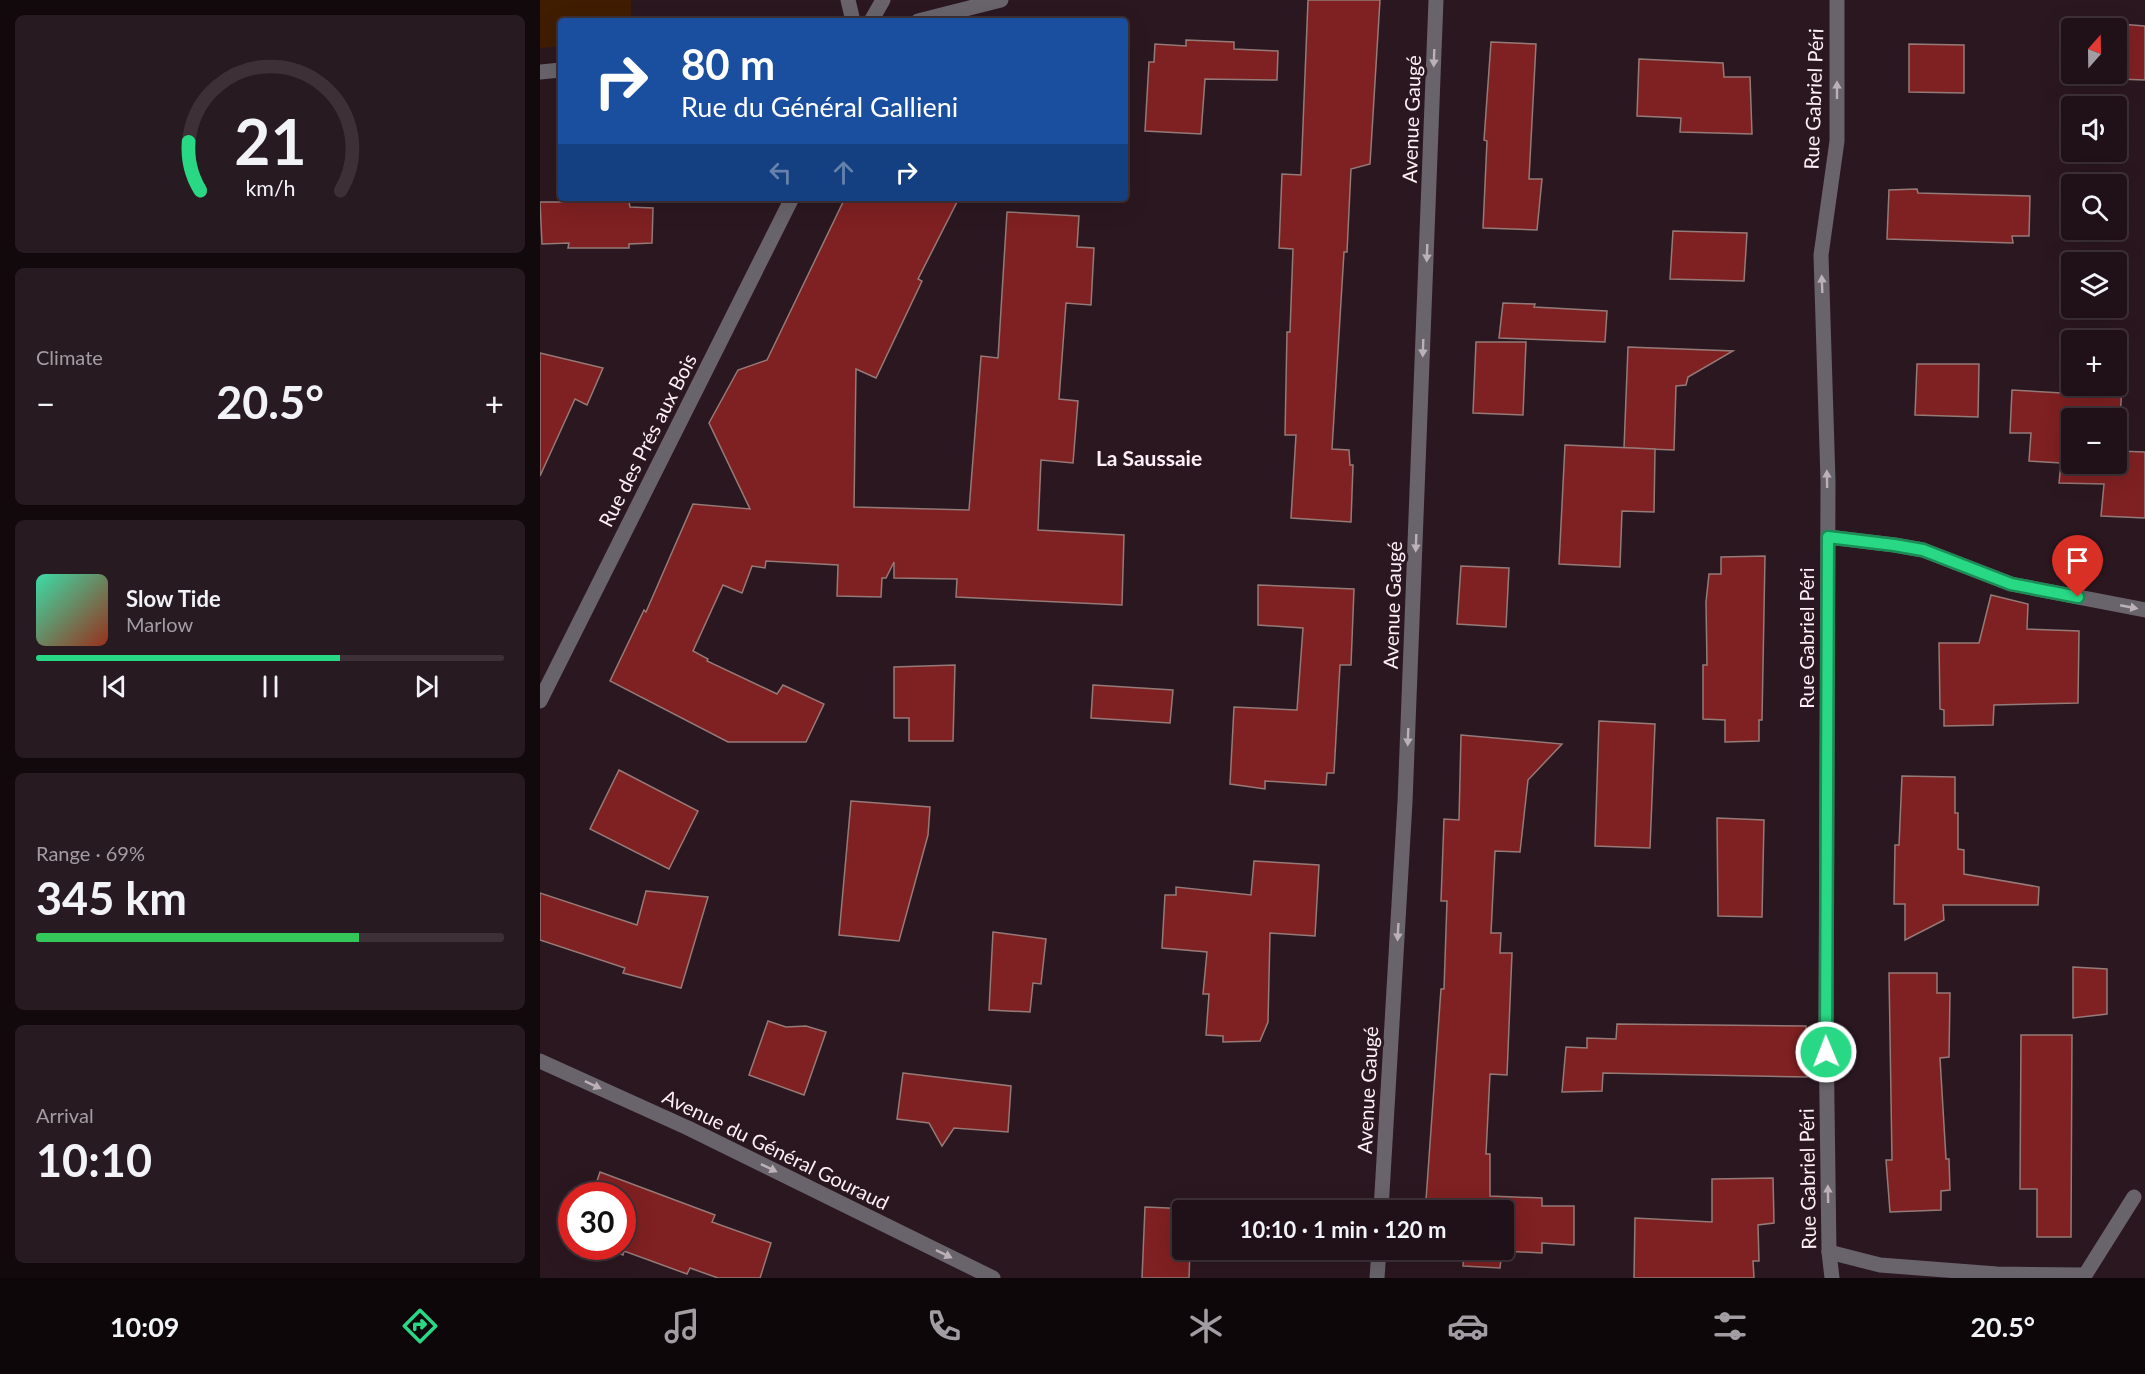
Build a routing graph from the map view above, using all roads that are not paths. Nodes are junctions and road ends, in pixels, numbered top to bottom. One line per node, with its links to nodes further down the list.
1 (848, 0): 6 (street)
2 (882, 0): 7 (street)
3 (1001, 0): 8 (street)
4 (1436, 0): 17 (street, Avenue Gaugé, one-way to 17)
5 (1837, 0): 12 (street, Rue Gabriel Péri, one-way to 5)
6 (852, 18)
7 (873, 18)
8 (930, 18)
9 (558, 70): 10 (street)
10 (540, 72)
11 (790, 201): 14 (street, Rue des Prés aux Bois)
12 (1828, 537): 13 (street, one-way to 13); 18 (street, Rue Gabriel Péri, one-way to 12)
13 (2145, 610)
14 (540, 701)
15 (540, 1060): 20 (street, Avenue du Général Gouraud, one-way to 20)
16 (2134, 1197): 18 (street)
17 (1382, 1200)
18 (1829, 1252): 22 (street, Rue Gabriel Péri)
19 (1378, 1260): 21 (street)
20 (993, 1278)
21 (1377, 1278)
22 (1832, 1278)

